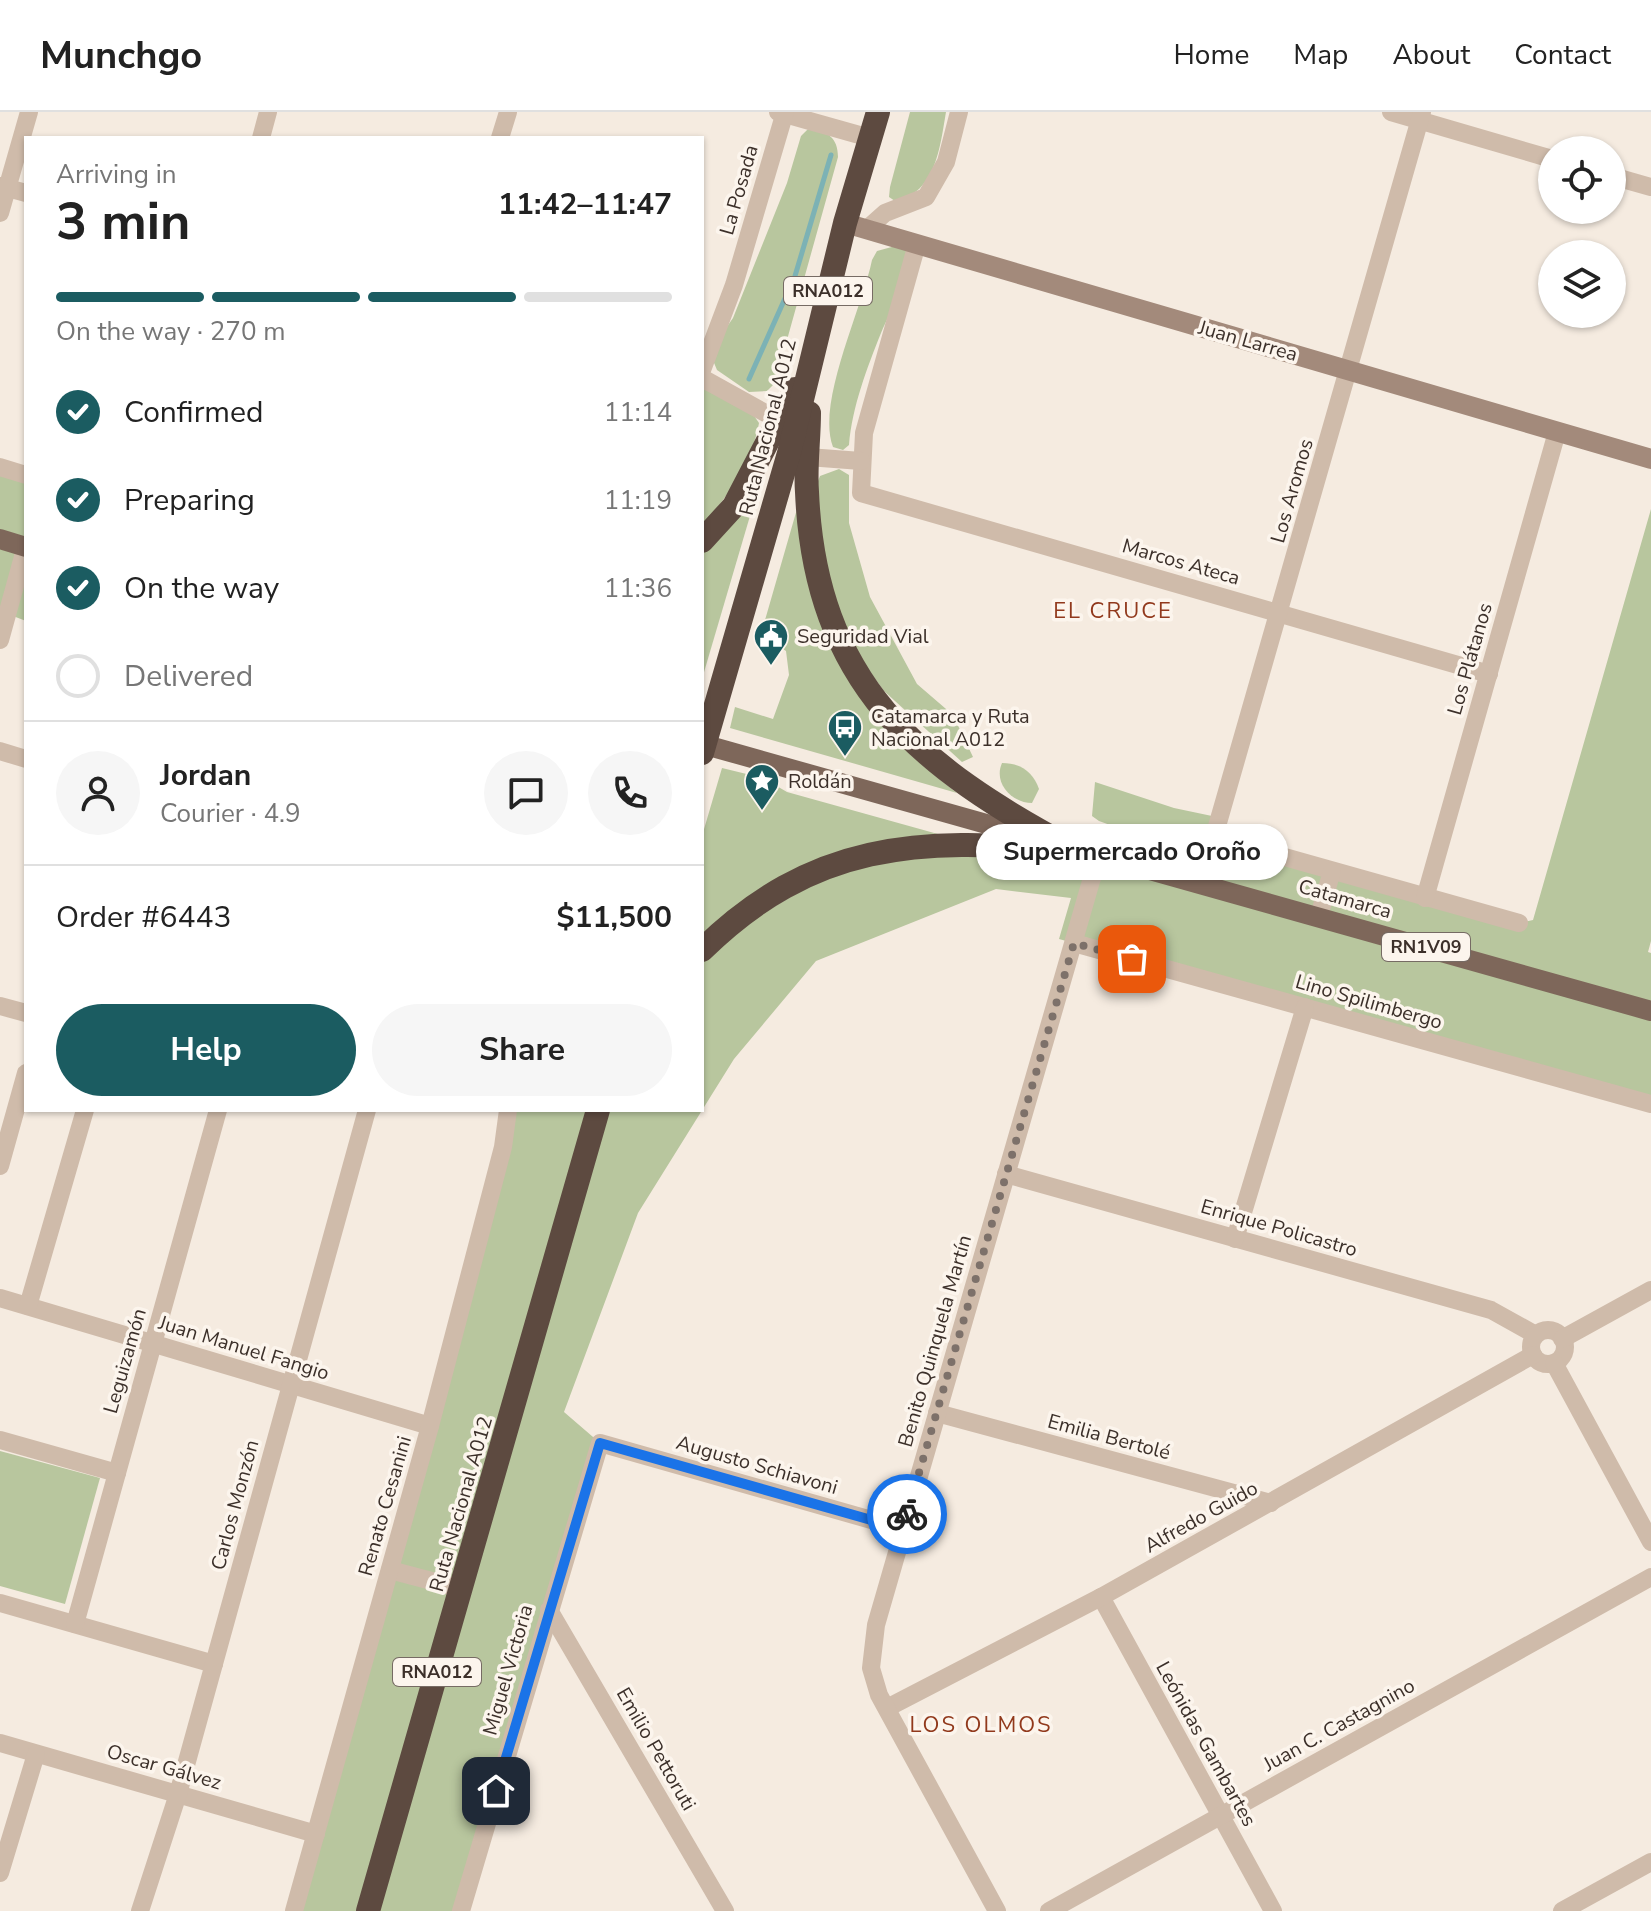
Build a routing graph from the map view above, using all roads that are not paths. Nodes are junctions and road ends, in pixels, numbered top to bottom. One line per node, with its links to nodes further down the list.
1 (29, 112): 14 (street)
2 (268, 112): 9 (street)
3 (508, 112): 10 (street)
4 (878, 112): 11 (highway, Ruta Nacional A012 / RNA012)
5 (959, 112): 18 (street)
6 (1391, 112): 8 (street)
7 (782, 113): 11 (street); 20 (street, La Posada)
8 (1421, 116): 12 (street); 21 (street, Los Aromos)
9 (262, 136)
10 (501, 136)
11 (870, 138): 18 (highway, Ruta Nacional A012 / RNA012)
12 (1538, 154)
13 (1626, 180): 15 (street)
14 (4, 187): 16 (street); 17 (street)
15 (1651, 187)
16 (24, 192)
17 (0, 213)
18 (856, 226): 19 (street, Juan Larrea); 23 (highway, Ruta Nacional A012 / RNA012)
19 (917, 244): 21 (street, Juan Larrea); 27 (street)
20 (704, 365)
21 (1350, 371): 24 (street, Juan Larrea); 34 (street, Los Aromos)
22 (704, 379): 23 (street)
23 (794, 427): 25 (highway); 31 (highway); 39 (highway, Ruta Nacional A012 / RNA012)
24 (1557, 432): 26 (street, Juan Larrea); 38 (street, Los Plátanos)
25 (808, 457): 27 (street); 44 (highway)
26 (1651, 459)
27 (861, 461): 34 (street, Marcos Ateca)
28 (0, 467): 29 (street)
29 (24, 474)
30 (0, 539): 32 (main road)
31 (704, 539)
32 (24, 545)
33 (24, 553): 35 (street)
34 (1279, 613): 38 (street, Marcos Ateca); 43 (street, Los Aromos)
35 (7, 616): 36 (street); 37 (street)
36 (24, 620)
37 (0, 640)
38 (1489, 674): 48 (street, Los Plátanos)
39 (704, 743)
40 (704, 747): 44 (main road, Catamarca / RN1V09)
41 (0, 751): 42 (street)
42 (24, 758)
43 (1214, 837): 46 (street); 47 (street, Los Aromos)
44 (1075, 850): 45 (main road, Catamarca / RN1V09); 52 (highway)
45 (1098, 857): 47 (main road, Catamarca / RN1V09); 51 (street, Benito Quinquela Martín)
46 (1332, 871): 48 (street); 49 (street)
47 (1201, 882): 49 (main road, Catamarca / RN1V09)
48 (1425, 898): 50 (street)
49 (1319, 916): 55 (main road, Catamarca / RN1V09)
50 (1519, 923)
51 (1074, 943): 54 (street, Lino Spilimbergo); 65 (street, Benito Quinquela Martín)
52 (704, 948)
53 (0, 1006): 56 (street)
54 (1305, 1007): 58 (street, Lino Spilimbergo); 66 (street)
55 (1651, 1011)
56 (24, 1012)
57 (24, 1080): 64 (street)
58 (1651, 1104)
59 (84, 1112): 69 (street)
60 (217, 1112): 72 (street, Leguizamón)
61 (366, 1112): 75 (street, Carlos Monzón)
62 (508, 1112): 77 (street, Renato Cesanini)
63 (598, 1112): 86 (highway, Ruta Nacional A012 / RNA012)
64 (0, 1166)
65 (1006, 1174): 66 (street, Enrique Policastro); 76 (street, Benito Quinquela Martín)
66 (1235, 1239): 70 (street, Enrique Policastro)
67 (1651, 1290): 71 (street)
68 (0, 1298): 69 (street, Juan Manuel Fangio)
69 (28, 1306): 72 (street, Juan Manuel Fangio)
70 (1536, 1335): 71 (street); 73 (street)
71 (1562, 1339): 74 (street)
72 (153, 1343): 75 (street, Juan Manuel Fangio); 80 (street, Leguizamón)
73 (1533, 1355): 74 (street); 81 (street, Alfredo Guido)
74 (1554, 1363): 83 (street)
75 (291, 1384): 77 (street, Juan Manuel Fangio); 91 (street, Carlos Monzón)
76 (937, 1413): 81 (street, Emilia Bertolé); 82 (street, Benito Quinquela Martín)
77 (430, 1426): 84 (street, Renato Cesanini)
78 (0, 1440): 80 (street)
79 (600, 1443): 82 (street, Augusto Schiavoni); 89 (street, Miguel Victoria)
80 (117, 1473): 90 (street, Leguizamón)
81 (1271, 1503): 87 (street, Alfredo Guido)
82 (903, 1529): 92 (street, Benito Quinquela Martín)
83 (1651, 1542)
84 (390, 1570): 86 (street); 97 (street, Renato Cesanini)
85 (1651, 1577): 96 (street, Juan C. Castagnino)
86 (462, 1589): 102 (highway, Ruta Nacional A012 / RNA012)
87 (1101, 1597): 92 (street, Alfredo Guido); 96 (street, Leónidas Gambartes)
88 (0, 1603): 90 (street)
89 (549, 1610): 103 (street, Miguel Victoria); 104 (street, Emilio Pettoruti)
90 (75, 1624): 91 (street)
91 (214, 1664): 95 (street, Carlos Monzón)
92 (887, 1708): 105 (street, Benito Quinquela Martín)
93 (0, 1743): 94 (street, Oscar Gálvez)
94 (36, 1754): 95 (street, Oscar Gálvez); 99 (street)
95 (178, 1794): 97 (street, Oscar Gálvez); 100 (street, Carlos Monzón)
96 (1221, 1816): 106 (street, Juan C. Castagnino); 107 (street, Leónidas Gambartes)
97 (316, 1834): 101 (street, Renato Cesanini)
98 (1651, 1862): 108 (street)
99 (0, 1873)
100 (140, 1911)
101 (294, 1911)
102 (368, 1911)
103 (461, 1911)
104 (725, 1911)
105 (997, 1911)
106 (1049, 1911)
107 (1273, 1911)
108 (1562, 1911)

